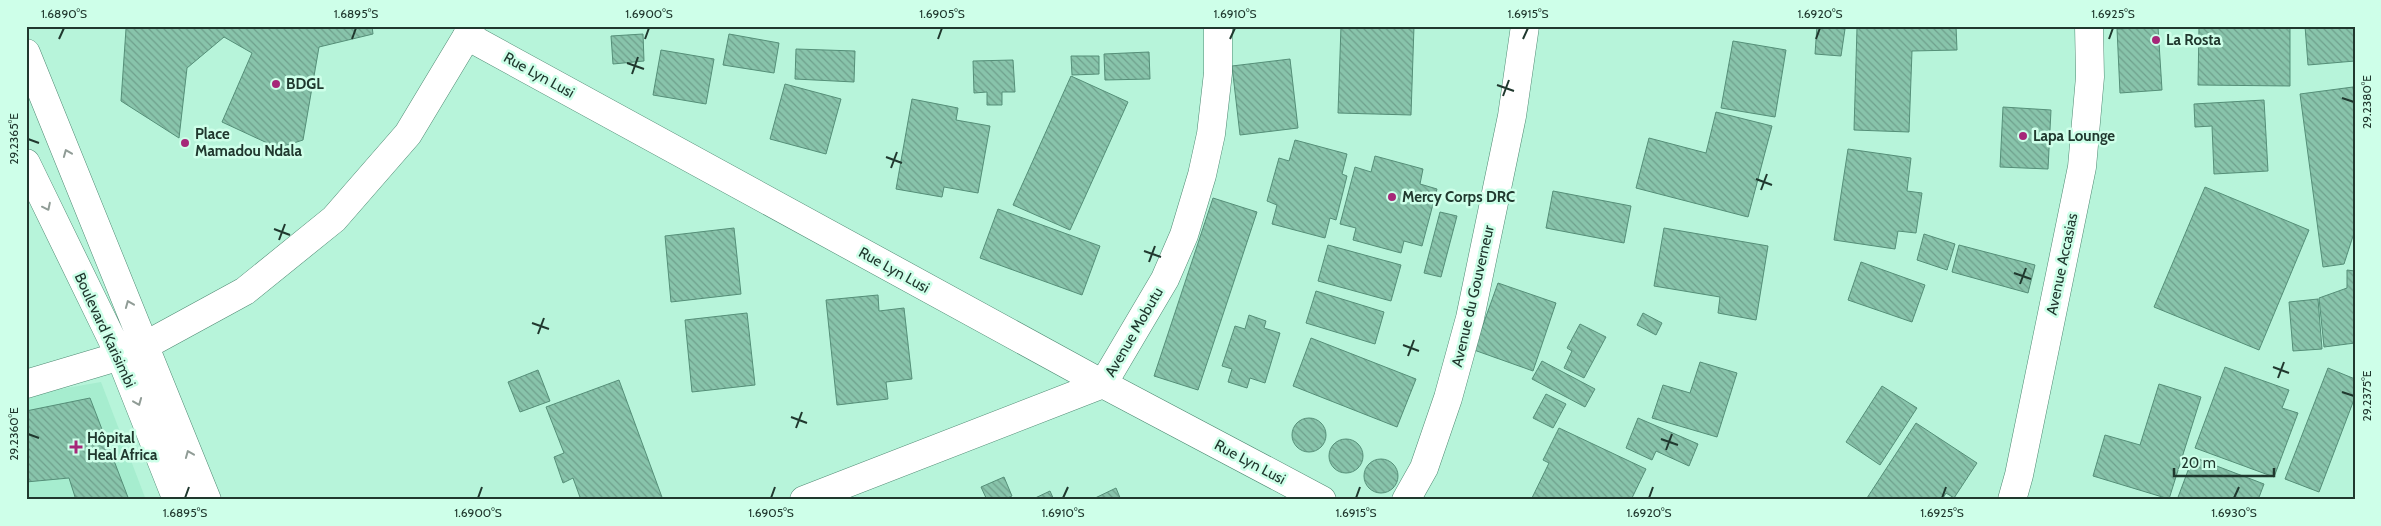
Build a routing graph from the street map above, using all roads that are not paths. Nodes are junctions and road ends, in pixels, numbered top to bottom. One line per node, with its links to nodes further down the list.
1 (1218, 26): 10 (street, Avenue Mobutu)
2 (1525, 26): 15 (street, Avenue du Gouverneur)
3 (2089, 26): 16 (street, Avenue Accasias)
4 (469, 31): 7 (street); 10 (street, Rue Lyn Lusi)
5 (26, 53): 7 (street, one-way to 5)
6 (26, 163): 8 (street, Boulevard Karisimbi, one-way to 8)
7 (146, 345): 8 (street); 12 (street, one-way to 7)
8 (120, 356): 9 (street); 11 (street, Boulevard Karisimbi, one-way to 11)
9 (26, 384)
10 (1103, 384): 13 (street, Avenue Mobutu); 14 (street, Rue Lyn Lusi)
11 (178, 500)
12 (207, 500)
13 (804, 500)
14 (1322, 500)
15 (1406, 500)
16 (2012, 500)

